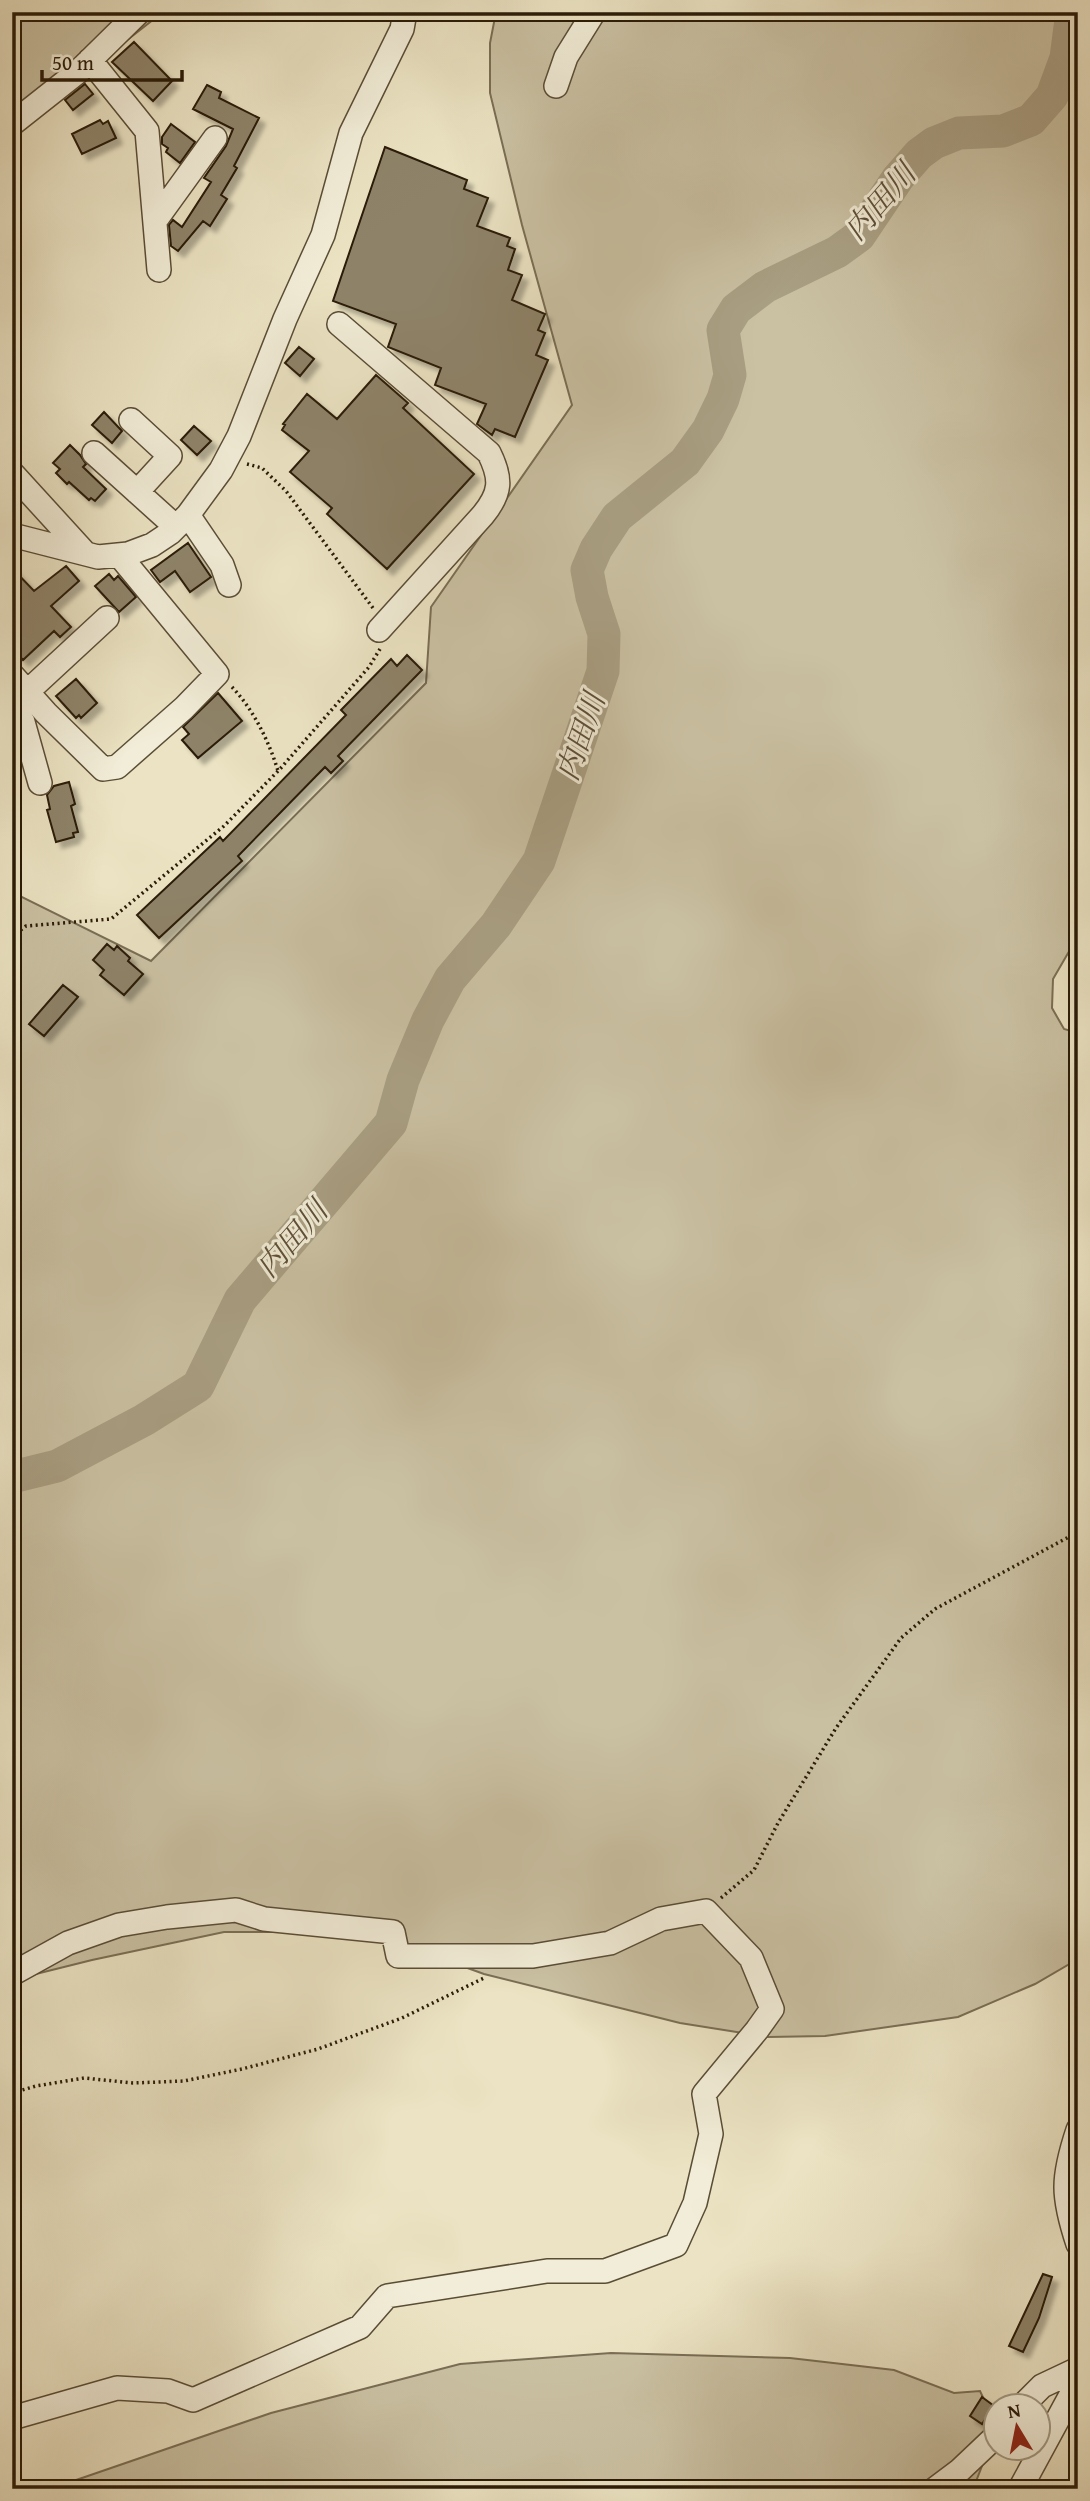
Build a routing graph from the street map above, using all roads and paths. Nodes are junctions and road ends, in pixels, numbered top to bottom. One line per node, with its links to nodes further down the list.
1 (139, 12): 4 (street)
2 (405, 12): 13 (street)
3 (594, 12): 5 (street)
4 (90, 60): 6 (street); 8 (street)
5 (556, 86)
6 (12, 124)
7 (215, 138): 8 (street)
8 (155, 221): 9 (street)
9 (159, 271)
10 (339, 324): 22 (street)
11 (131, 420): 15 (street)
12 (94, 453): 15 (street)
13 (228, 458): 16 (street); 22 (path)
14 (12, 473): 18 (street)
15 (137, 492): 16 (street)
16 (182, 521): 19 (street); 20 (street)
17 (12, 535): 18 (street)
18 (85, 554): 19 (street)
19 (120, 555): 23 (street)
20 (229, 586)
21 (107, 618): 24 (street)
22 (379, 629): 25 (path)
23 (217, 674): 24 (street); 25 (path)
24 (17, 692): 26 (street)
25 (278, 771): 27 (path)
26 (40, 783)
27 (12, 937)
28 (1078, 1532): 29 (path)
29 (706, 1911): 30 (street); 38 (street)
30 (12, 1974)
31 (486, 1977): 32 (path)
32 (12, 2093)
33 (1078, 2130): 34 (street)
34 (1078, 2245)
35 (1078, 2369): 37 (street)
36 (1078, 2382): 41 (street)
37 (1036, 2392)
38 (12, 2418)
39 (982, 2449): 40 (street)
40 (935, 2489)
41 (1020, 2489)

